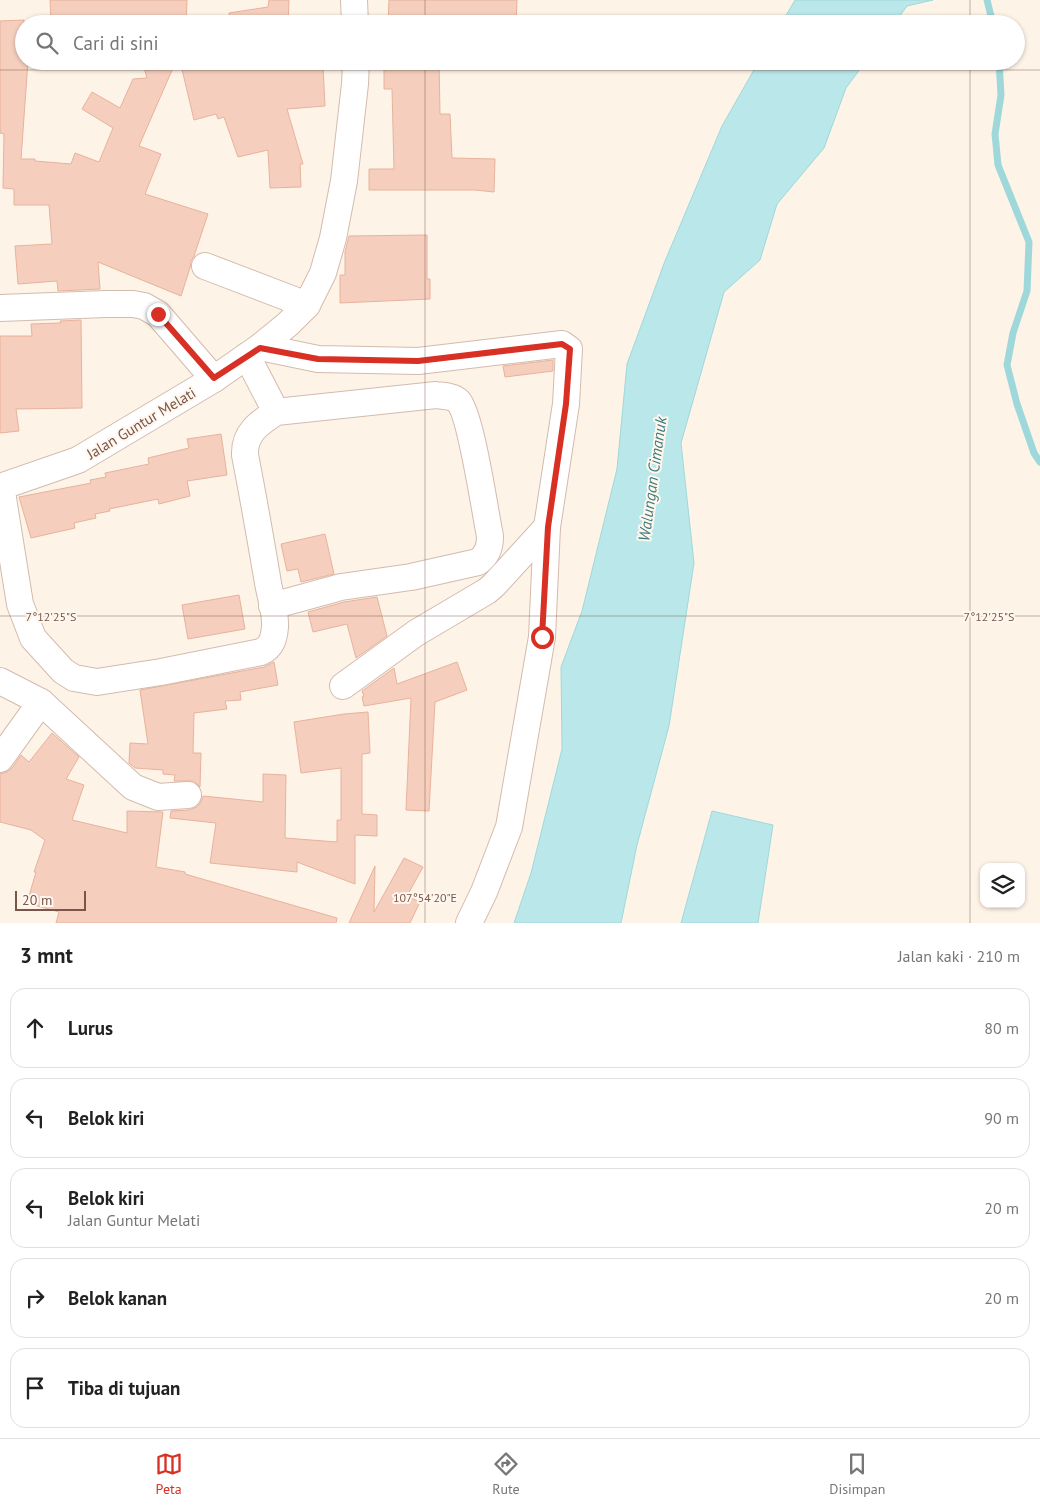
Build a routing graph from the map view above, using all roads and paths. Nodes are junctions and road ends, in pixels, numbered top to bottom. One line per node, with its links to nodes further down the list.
1 (354, 0): 2 (street)
2 (355, 15)
3 (356, 70): 5 (street, Jalan Guntur Melati)
4 (204, 266): 5 (street)
5 (307, 305): 7 (street, Jalan Guntur Melati)
6 (0, 308): 8 (street)
7 (254, 352): 8 (street, Jalan Guntur Melati); 9 (street); 11 (street)
8 (214, 378): 10 (street, Jalan Guntur Melati)
9 (276, 412): 12 (street); 12 (street)
10 (0, 486): 12 (street)
11 (548, 527): 14 (street); 18 (street)
12 (272, 606)
13 (0, 681): 15 (street)
14 (343, 686)
15 (41, 702): 16 (street); 17 (street)
16 (0, 759)
17 (188, 796)
18 (469, 923)

